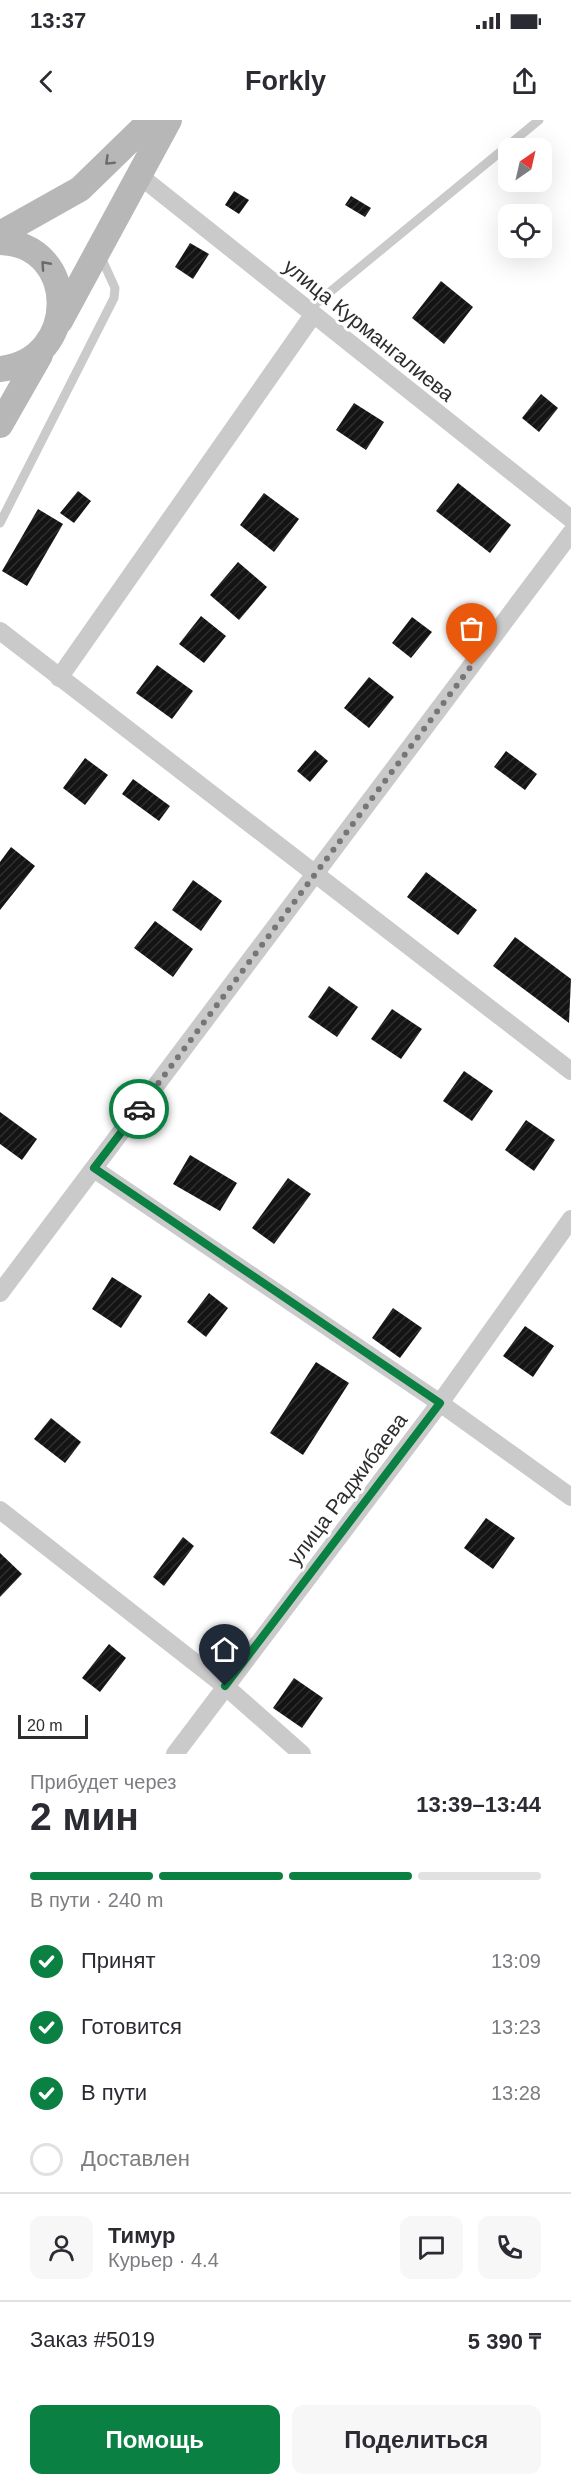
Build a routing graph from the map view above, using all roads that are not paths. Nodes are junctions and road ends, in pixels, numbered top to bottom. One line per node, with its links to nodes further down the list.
1 (151, 120): 5 (main road, one-way to 5)
2 (169, 120): 4 (main road)
3 (539, 120): 8 (lane)
4 (140, 176): 7 (main road); 8 (street, улица Курмангалиева)
5 (0, 234)
6 (0, 242): 9 (main road, one-way to 6)
7 (99, 253): 9 (main road); 14 (lane)
8 (310, 313): 13 (street, улица Курмангалиева); 17 (street)
9 (60, 321): 10 (main road)
10 (40, 354): 11 (main road); 12 (main road)
11 (0, 369)
12 (0, 425)
13 (571, 519)
14 (0, 523)
15 (571, 533): 18 (street)
16 (0, 631): 17 (street)
17 (59, 678): 18 (street)
18 (317, 873): 19 (street); 20 (street)
19 (571, 1071)
20 (94, 1168): 22 (street); 23 (street)
21 (571, 1219): 23 (street, улица Раджибаева)
22 (0, 1293)
23 (440, 1403): 24 (street); 26 (street, улица Раджибаева)
24 (571, 1497)
25 (0, 1510): 26 (street)
26 (225, 1686): 27 (street, улица Раджибаева); 28 (street)
27 (175, 1754)
28 (302, 1754)

